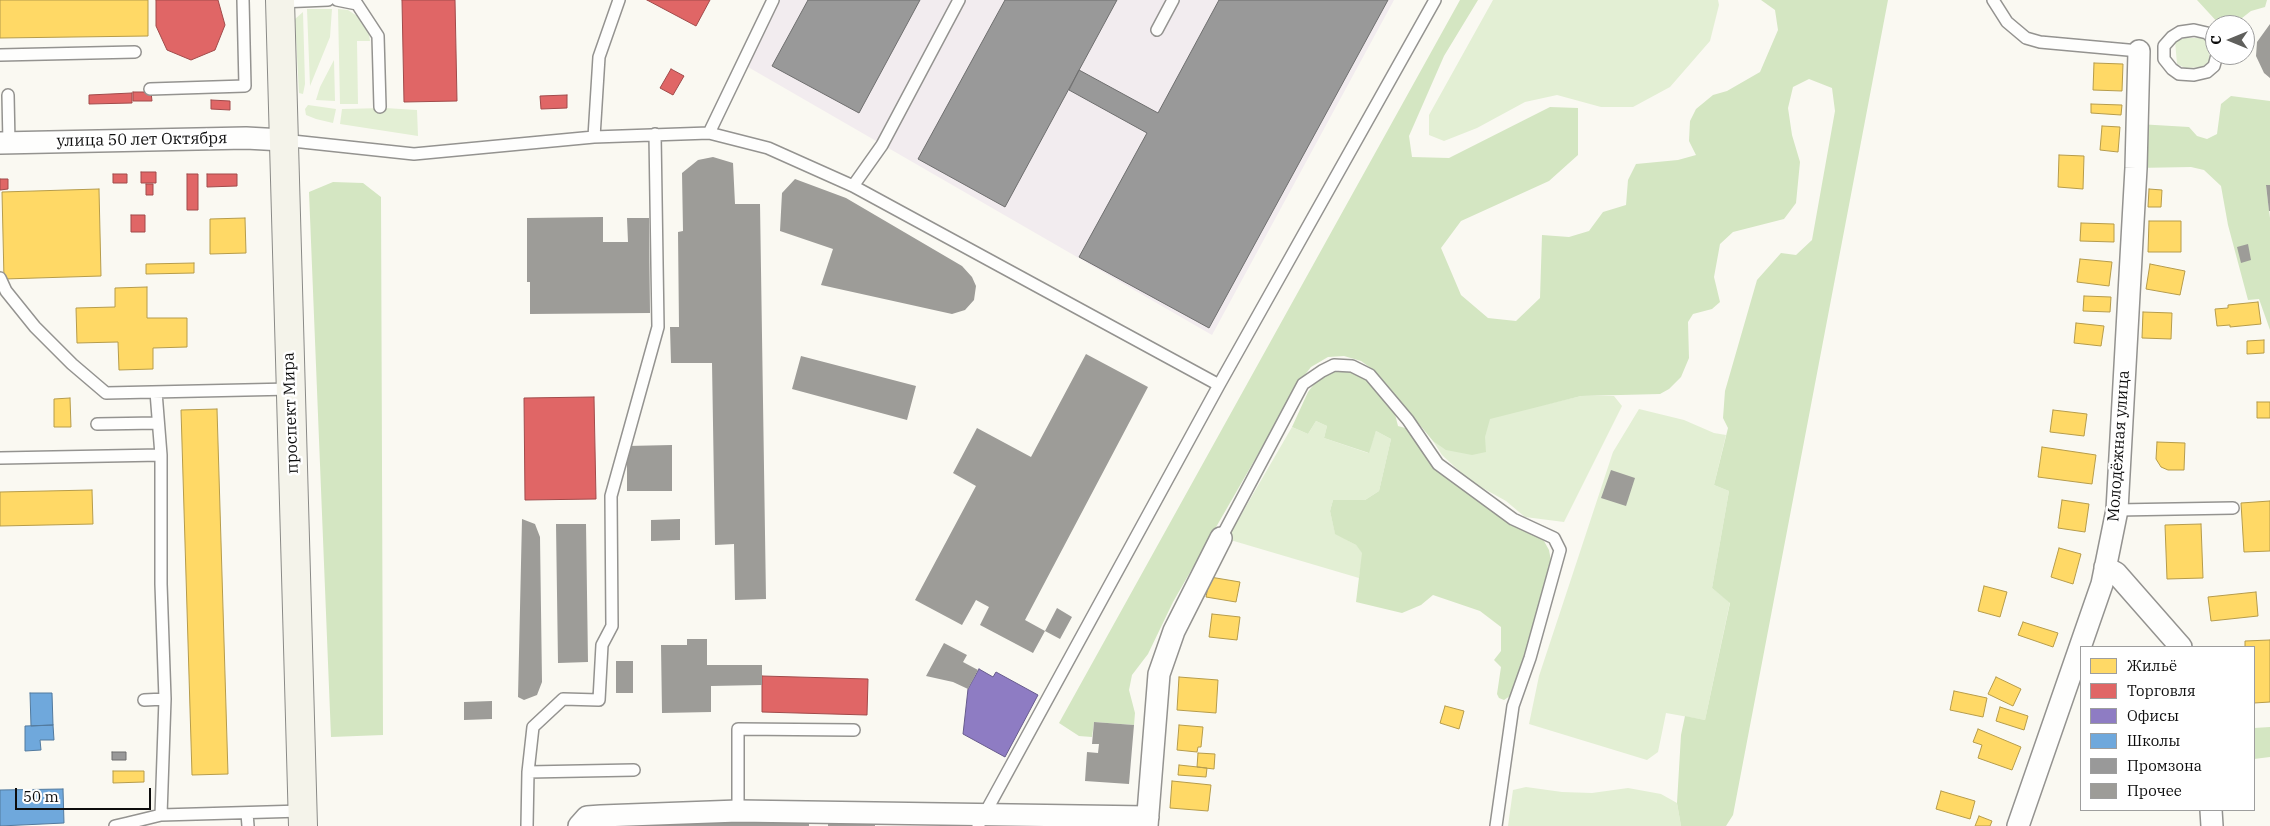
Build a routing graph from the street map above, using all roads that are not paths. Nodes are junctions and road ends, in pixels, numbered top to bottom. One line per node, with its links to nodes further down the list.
1 (243, 0): 19 (lane)
2 (328, 0): 10 (lane)
3 (336, 0): 11 (lane)
4 (619, 0): 24 (lane)
5 (773, 0): 22 (lane)
6 (960, 0): 27 (lane)
7 (1173, 0): 12 (lane)
8 (1435, 0): 29 (lane)
9 (1993, 0): 16 (lane)
10 (280, 1): 25 (main road, проспект Мира)
11 (360, 2): 21 (lane)
12 (1157, 30)
13 (2205, 33): 17 (lane)
14 (135, 52): 15 (lane)
15 (0, 55)
16 (2139, 55): 17 (lane); 37 (street, Молодёжная улица)
17 (2164, 59): 18 (lane)
18 (2214, 65)
19 (150, 89)
20 (8, 95): 26 (lane)
21 (380, 107)
22 (709, 133): 23 (lane); 27 (lane)
23 (655, 134): 24 (lane); 47 (lane)
24 (594, 137): 25 (lane)
25 (283, 140): 26 (street, улица 50 лет Октября); 30 (main road, проспект Мира)
26 (4, 143)
27 (853, 186): 29 (lane)
28 (0, 278): 31 (lane)
29 (1219, 385): 53 (lane)
30 (291, 389): 31 (lane); 52 (main road, проспект Мира)
31 (156, 392): 32 (lane)
32 (157, 423): 33 (lane); 34 (lane)
33 (97, 424)
34 (161, 455): 35 (lane); 44 (lane)
35 (0, 458)
36 (2233, 508): 37 (lane)
37 (2117, 510): 39 (street, Молодёжная улица)
38 (1221, 538): 54 (street); 60 (lane)
39 (2105, 567): 40 (street, Молодёжная улица); 41 (street)
40 (2080, 646)
41 (2180, 646)
42 (2080, 647): 61 (street, Молодёжная улица)
43 (144, 700): 44 (lane)
44 (165, 700): 51 (lane)
45 (854, 730): 49 (lane)
46 (634, 770): 47 (lane)
47 (528, 772): 58 (lane)
48 (2211, 811): 62 (street)
49 (738, 812): 53 (street); 59 (street)
50 (247, 813): 51 (lane); 52 (lane); 57 (lane)
51 (161, 816): 55 (lane)
52 (302, 818)
53 (982, 820): 54 (street)
54 (1147, 822)
55 (128, 825): 56 (lane)
56 (115, 826)
57 (248, 826)
58 (527, 826)
59 (580, 826)
60 (1496, 826)
61 (2018, 826)
62 (2212, 826)

